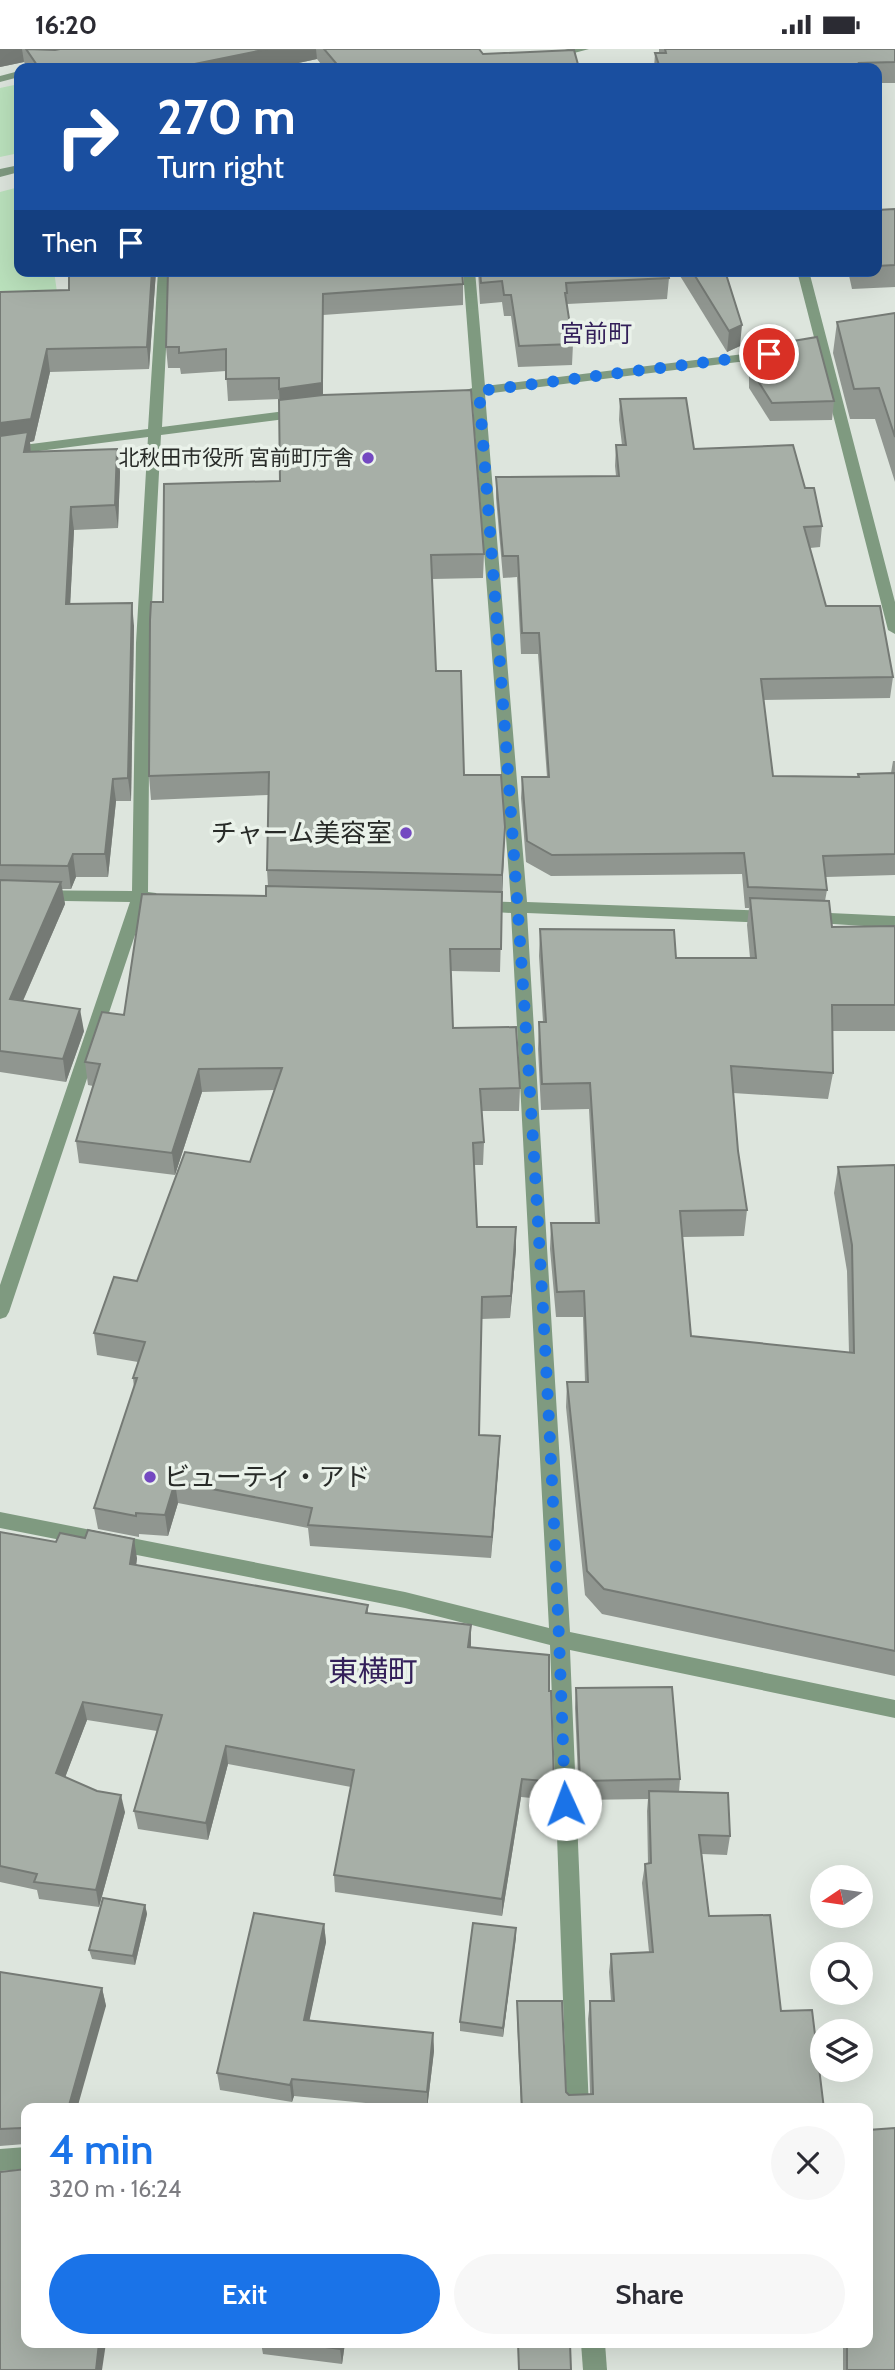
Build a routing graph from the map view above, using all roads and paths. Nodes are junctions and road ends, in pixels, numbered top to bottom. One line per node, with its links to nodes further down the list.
1 (583, 49): 2 (street)
2 (544, 57)
3 (164, 277): 10 (street)
4 (470, 277): 7 (street)
5 (804, 277): 6 (street)
6 (822, 348): 7 (street); 12 (street)
7 (479, 391): 8 (street); 17 (street)
8 (452, 394)
9 (318, 411): 10 (street)
10 (156, 431): 11 (street); 14 (street)
11 (0, 452)
12 (895, 630)
13 (0, 895): 14 (street)
14 (140, 897): 15 (street); 19 (street)
15 (167, 898)
16 (465, 906): 17 (street)
17 (519, 907): 18 (street); 21 (street)
18 (895, 922)
19 (0, 1312)
20 (0, 1520): 21 (street)
21 (560, 1639): 22 (street); 23 (street)
22 (895, 1709)
23 (578, 2103)
24 (21, 2158): 25 (street)
25 (0, 2160)
26 (593, 2348): 27 (street)
27 (595, 2370)

